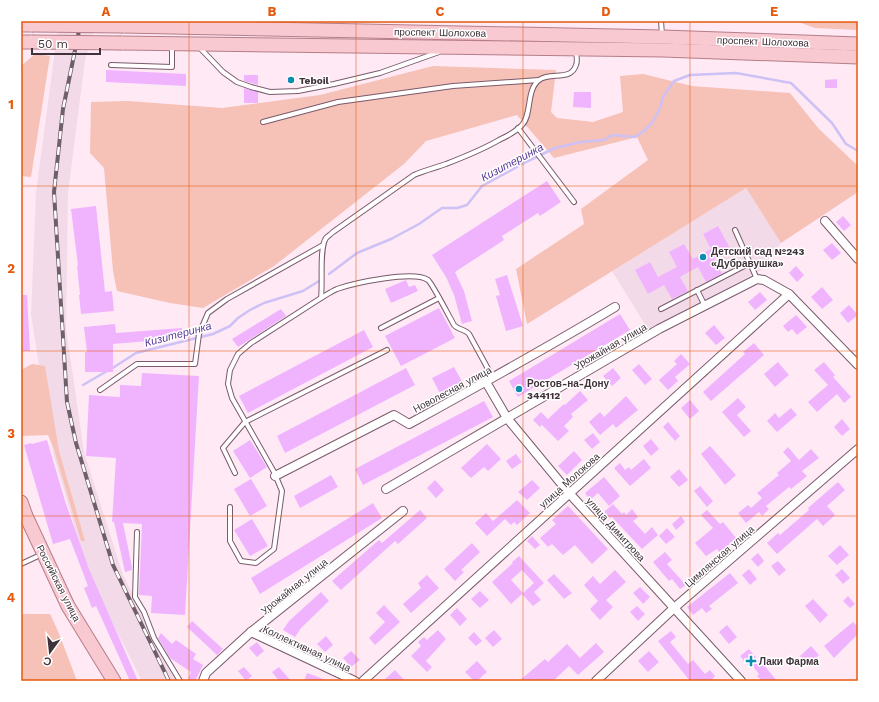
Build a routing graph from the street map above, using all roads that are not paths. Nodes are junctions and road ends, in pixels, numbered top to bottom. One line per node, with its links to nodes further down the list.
1 (661, 21): 3 (lane)
2 (27, 25): 3 (main road, проспект Шолохова, bridge)
3 (663, 37): 6 (main road, проспект Шолохова)
4 (26, 42): 5 (main road, проспект Шолохова, bridge)
5 (172, 44): 7 (main road, проспект Шолохова); 11 (lane)
6 (858, 44)
7 (197, 45): 8 (main road, проспект Шолохова); 8 (lane)
8 (451, 47): 9 (main road, проспект Шолохова)
9 (576, 50): 10 (main road, проспект Шолохова); 12 (lane)
10 (858, 57)
11 (111, 65)
12 (539, 80): 13 (lane); 14 (lane)
13 (263, 122)
14 (518, 128): 15 (lane); 18 (lane)
15 (574, 202)
16 (825, 221): 19 (street)
17 (735, 230): 20 (lane)
18 (324, 245): 24 (lane); 35 (lane)
19 (858, 258)
20 (750, 263): 21 (lane); 22 (lane)
21 (761, 280): 23 (street); 26 (street, Урожайная улица)
22 (697, 290): 26 (lane); 28 (lane)
23 (789, 294): 33 (street); 42 (street, улица Молокова)
24 (321, 298): 25 (lane); 37 (lane)
25 (439, 298): 29 (lane); 31 (lane)
26 (705, 306): 36 (street, Урожайная улица)
27 (615, 307): 34 (street, Новолесная улица)
28 (661, 309)
29 (452, 322): 30 (lane); 34 (lane)
30 (448, 324)
31 (381, 328)
32 (387, 350): 37 (lane)
33 (858, 365)
34 (490, 380): 36 (street, улица Димитрова); 40 (street, Новолесная улица)
35 (100, 390)
36 (507, 418): 41 (street, Урожайная улица); 42 (street, улица Димитрова)
37 (245, 422): 39 (lane); 40 (lane)
38 (858, 449): 50 (street, Цимлянская улица)
39 (235, 473)
40 (276, 476): 44 (lane)
41 (386, 489)
42 (569, 493): 50 (street, улица Димитрова); 57 (street, улица Молокова)
43 (21, 502): 53 (main road, Российская улица)
44 (230, 507)
45 (403, 511): 51 (street, Урожайная улица)
46 (21, 524): 48 (main road, Российская улица)
47 (137, 532): 54 (lane)
48 (36, 557): 49 (lane); 52 (main road, Российская улица)
49 (21, 564)
50 (674, 608): 58 (street, Цимлянская улица); 59 (street, улица Димитрова)
51 (251, 632): 55 (street, Урожайная улица); 56 (street, Коллективная улица)
52 (105, 681)
53 (114, 681)
54 (180, 681)
55 (203, 681)
56 (355, 681)
57 (363, 681)
58 (596, 681)
59 (741, 681)

